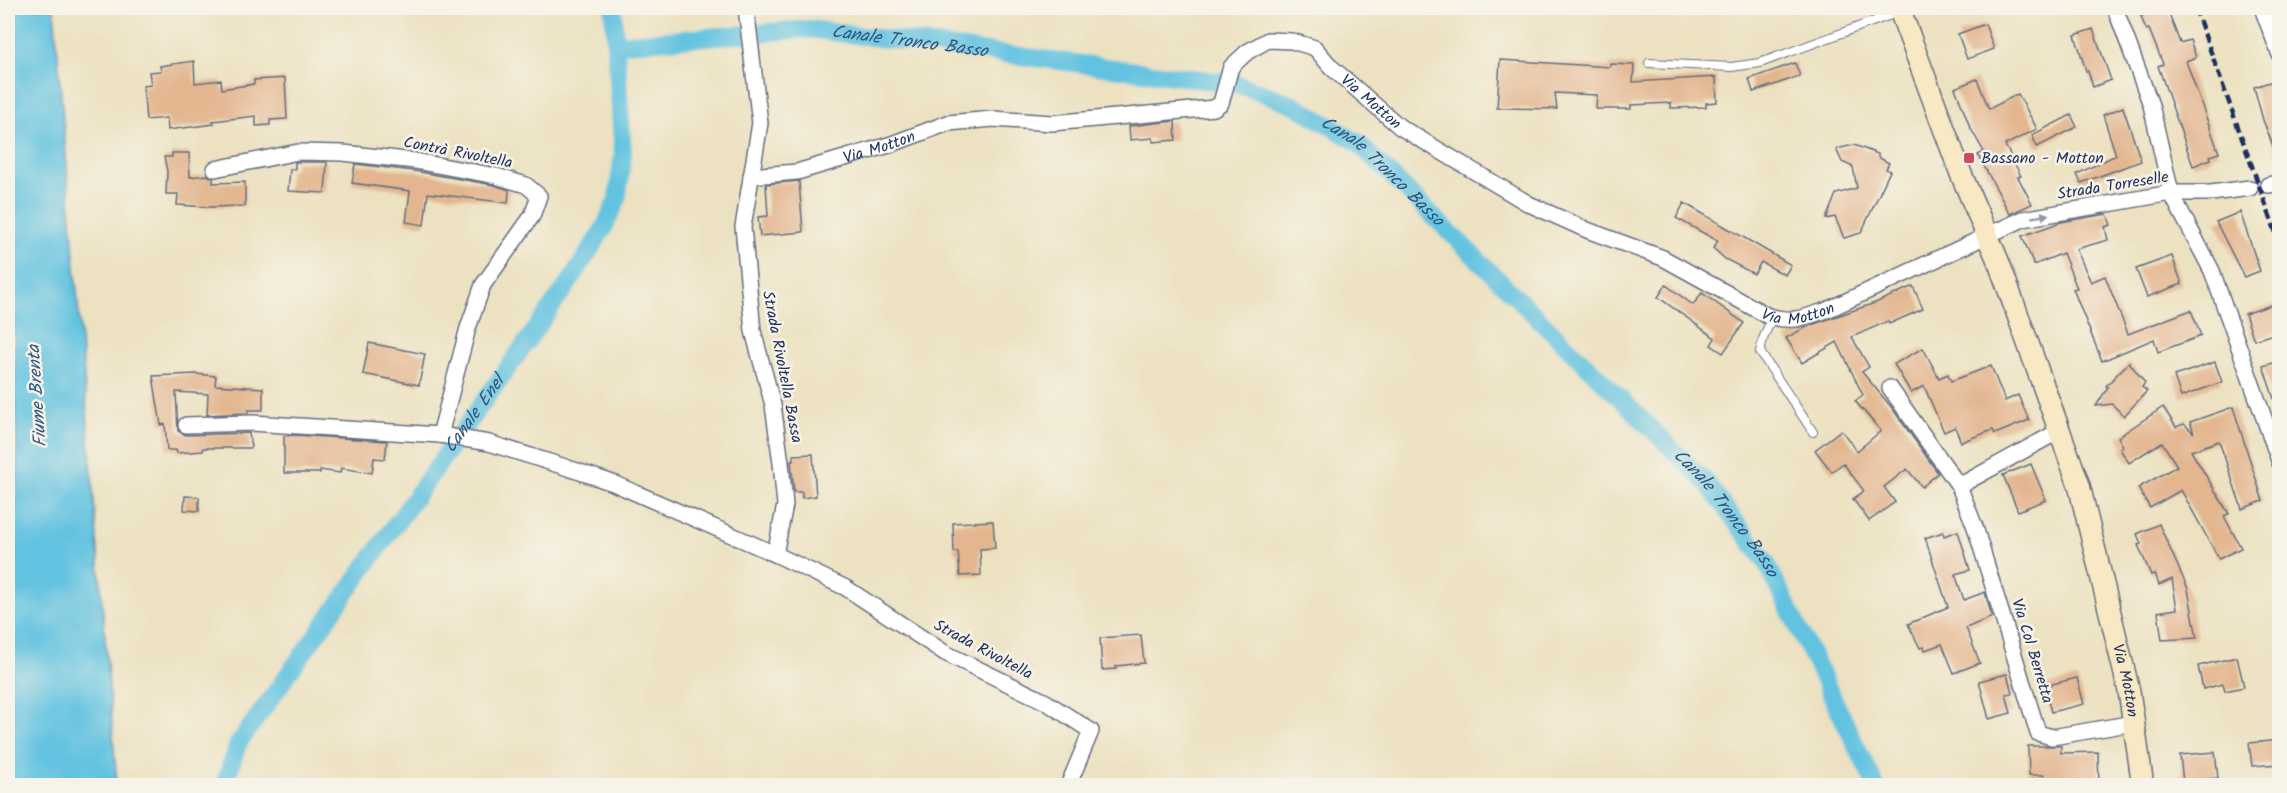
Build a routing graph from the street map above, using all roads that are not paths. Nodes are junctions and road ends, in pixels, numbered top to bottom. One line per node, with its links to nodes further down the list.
1 (746, 8): 8 (street, Strada Rivoltella Bassa)
2 (2115, 8): 10 (street)
3 (2262, 8): 5 (street)
4 (1903, 9): 6 (lane); 11 (main road, Via Motton)
5 (2280, 55)
6 (1649, 63)
7 (215, 169): 17 (street, Contrà Rivoltella)
8 (751, 176): 12 (street, Via Motton); 20 (street, Strada Rivoltella Bassa)
9 (2250, 188): 10 (street, Strada Torreselle)
10 (2171, 193): 11 (street, Strada Torreselle, one-way to 10); 18 (street)
11 (1986, 237): 12 (street, Via Motton); 15 (main road, Via Motton)
12 (1772, 317): 16 (lane)
13 (1890, 388): 19 (street, Via Col Berretta)
14 (186, 425): 17 (street)
15 (2060, 431): 19 (street); 21 (main road, Via Motton)
16 (1813, 432)
17 (440, 435): 20 (street)
18 (2280, 463)
19 (1959, 486): 21 (street, Via Col Berretta)
20 (775, 554): 22 (street, Strada Rivoltella)
21 (2134, 723): 23 (main road, Via Motton)
22 (1068, 786)
23 (2143, 786)

